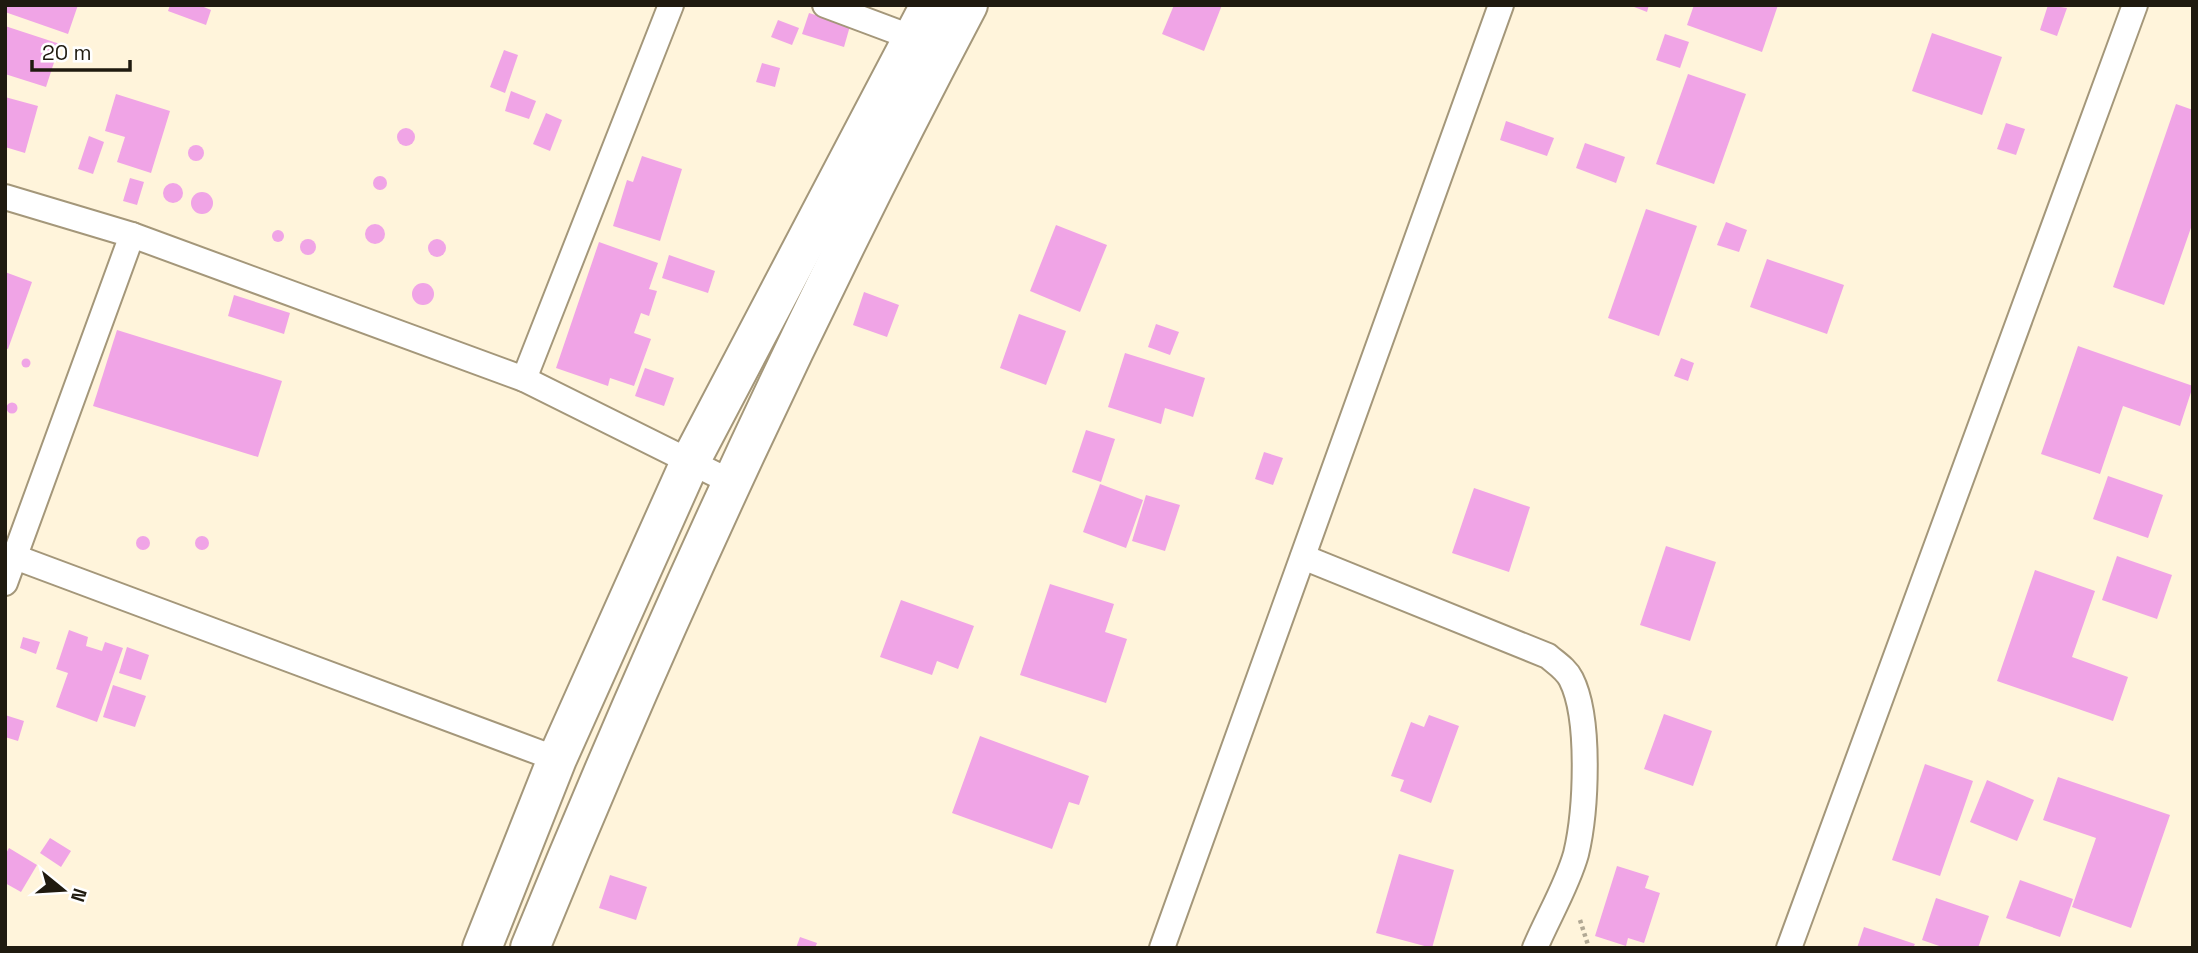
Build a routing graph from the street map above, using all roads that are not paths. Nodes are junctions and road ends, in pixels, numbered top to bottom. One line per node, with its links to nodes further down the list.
1 (671, 5): 9 (street)
2 (825, 5): 6 (street)
3 (968, 5): 6 (highway)
4 (1501, 5): 12 (street)
5 (2136, 5): 20 (street)
6 (929, 31): 10 (highway); 11 (highway)
7 (5, 197): 8 (street)
8 (132, 235): 9 (street); 13 (street)
9 (524, 379): 10 (street)
10 (690, 462): 11 (street); 15 (highway)
11 (731, 482): 17 (highway)
12 (1303, 556): 18 (street); 19 (street)
13 (15, 557): 14 (street); 15 (street)
14 (5, 583)
15 (557, 759): 16 (highway)
16 (482, 948)
17 (530, 948)
18 (1162, 948)
19 (1535, 948)
20 (1789, 948)

